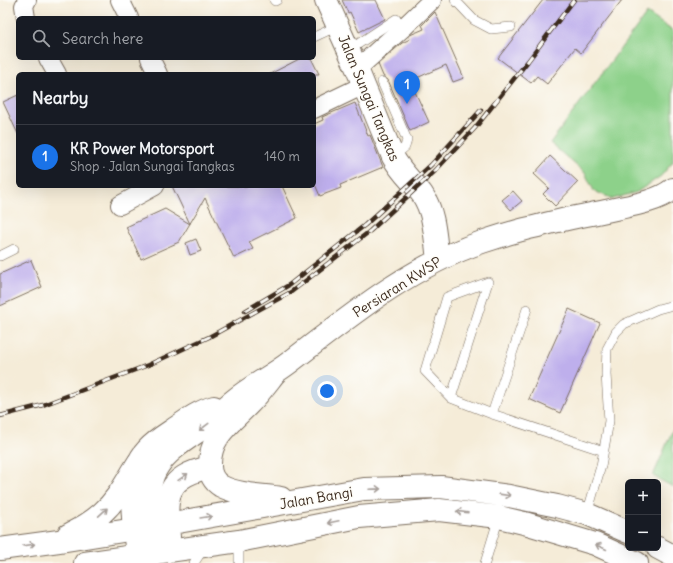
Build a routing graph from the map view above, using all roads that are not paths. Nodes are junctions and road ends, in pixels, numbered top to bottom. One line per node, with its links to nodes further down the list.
1 (27, 0): 8 (street)
2 (120, 0): 9 (street)
3 (274, 0): 4 (lane)
4 (277, 0)
5 (326, 0): 11 (main road, Jalan Sungai Tangkas)
6 (432, 0): 18 (street)
7 (455, 0): 12 (lane)
8 (26, 16)
9 (128, 16)
10 (396, 19): 18 (lane)
11 (338, 26): 13 (lane); 18 (main road, Jalan Sungai Tangkas)
12 (511, 27)
13 (316, 36)
14 (49, 60): 16 (street)
15 (151, 60): 17 (street)
16 (56, 72)
17 (157, 72)
18 (363, 72): 19 (street); 25 (main road, Jalan Sungai Tangkas)
19 (316, 107)
20 (151, 188): 22 (street)
21 (673, 188): 25 (main road, Persiaran KWSP)
22 (120, 204)
23 (14, 249): 24 (lane)
24 (0, 256)
25 (438, 260): 28 (main road, Persiaran KWSP)
26 (673, 305): 32 (lane)
27 (527, 309): 31 (lane)
28 (275, 373): 30 (main road, Persiaran KWSP); 34 (main road)
29 (451, 398): 29 (lane); 31 (lane)
30 (232, 401): 33 (main road, Persiaran KWSP); 38 (main road, Persiaran KWSP, one-way to 38)
31 (492, 414): 32 (lane)
32 (604, 451): 36 (lane)
33 (138, 463): 38 (main road, Persiaran KWSP); 40 (main road, one-way to 33)
34 (210, 467): 35 (main road); 38 (main road, one-way to 34)
35 (298, 501): 36 (main road, Jalan Bangi, one-way to 36); 38 (main road, Jalan Bangi, one-way to 35)
36 (587, 514): 39 (main road, Jalan Bangi)
37 (499, 517): 41 (main road, Jalan Bangi, one-way to 41); 49 (lane); 50 (main road, Jalan Bangi, one-way to 37)
38 (150, 526): 40 (main road, Jalan Bangi); 44 (main road); 44 (main road, Persiaran KWSP)
39 (625, 531)
40 (59, 541): 42 (main road, Jalan Bangi, one-way to 40)
41 (239, 542): 45 (main road, Jalan Bangi); 48 (lane)
42 (0, 549)
43 (661, 550): 46 (main road)
44 (153, 553): 45 (main road, Jalan Bangi); 47 (main road, Jalan Bangi)
45 (199, 554)
46 (673, 556)
47 (85, 563)
48 (239, 563)
49 (485, 563)
50 (637, 563)

